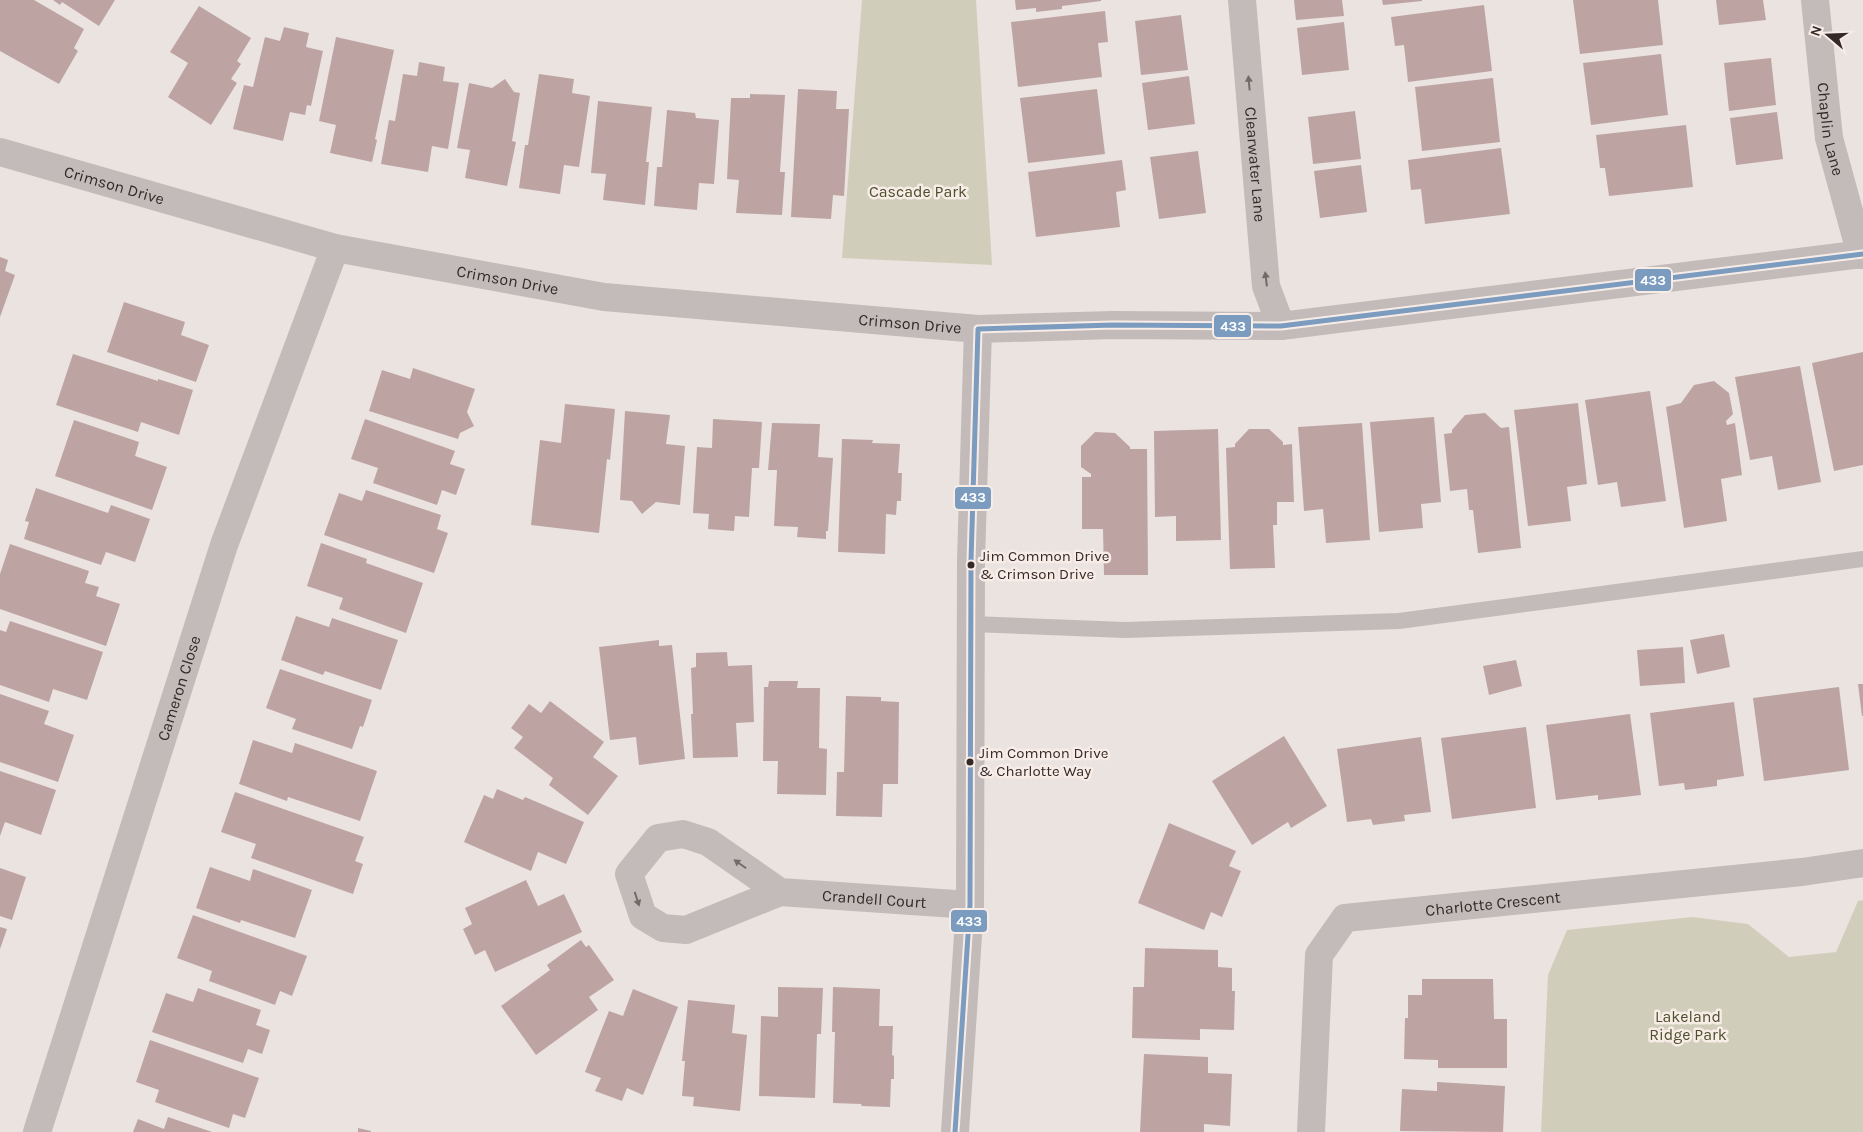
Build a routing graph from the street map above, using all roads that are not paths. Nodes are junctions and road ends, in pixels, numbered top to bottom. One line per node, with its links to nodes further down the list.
1 (1242, 0): 6 (street, Clearwater Lane, one-way to 1)
2 (1815, 0): 5 (street, Chaplin Lane)
3 (0, 152): 4 (street, Crimson Drive)
4 (334, 248): 7 (street, Crimson Drive); 13 (street, Cameron Close)
5 (1862, 254): 6 (street, Crimson Drive)
6 (1281, 326): 7 (street, Crimson Drive)
7 (978, 329): 9 (street)
8 (1863, 558): 9 (lane)
9 (971, 624): 12 (street)
10 (1863, 863): 15 (street, Charlotte Crescent)
11 (780, 892): 11 (street, Crandell Court, one-way to 11); 12 (street, Crandell Court)
12 (970, 905): 14 (street)
13 (37, 1132)
14 (956, 1132)
15 (1311, 1132)

